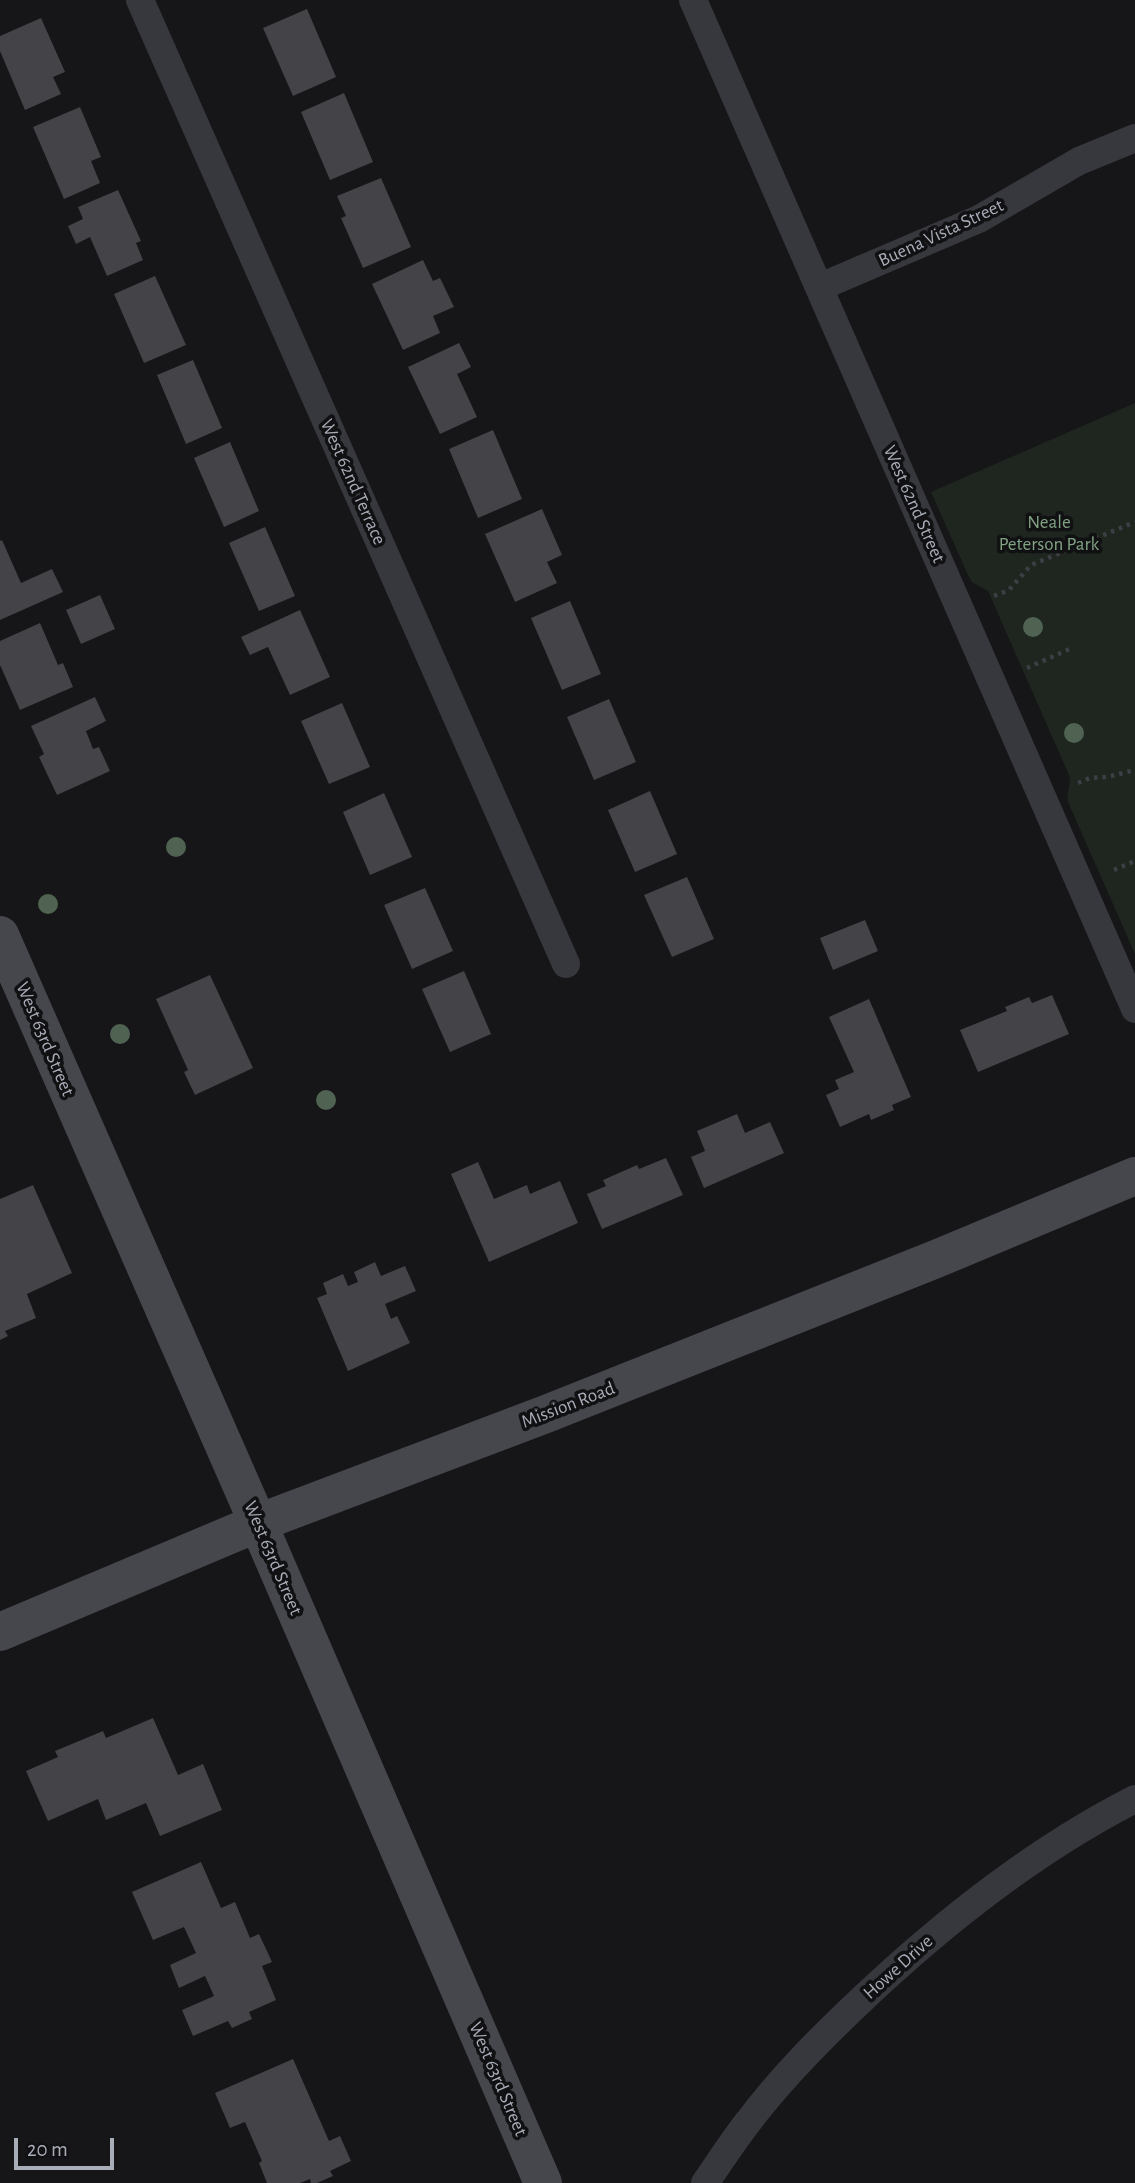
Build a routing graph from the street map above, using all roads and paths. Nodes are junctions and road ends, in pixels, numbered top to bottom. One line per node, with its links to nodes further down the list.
1 (140, 0): 14 (street, West 62nd Terrace)
2 (693, 0): 4 (street, West 62nd Street)
3 (1135, 138): 4 (street, Buena Vista Street)
4 (820, 287): 15 (street, West 62nd Street)
5 (1135, 522): 6 (path)
6 (994, 596)
7 (1072, 648): 8 (path)
8 (1027, 668)
9 (1135, 770): 10 (path)
10 (1078, 783)
11 (1135, 861): 12 (path)
12 (1114, 870)
13 (0, 934): 17 (main road, West 63rd Street)
14 (566, 964)
15 (1135, 1009)
16 (1135, 1176): 17 (main road, Mission Road)
17 (258, 1522): 18 (main road, Mission Road); 20 (main road, West 63rd Street)
18 (0, 1632)
19 (1135, 1799): 21 (street, Howe Drive)
20 (543, 2183)
21 (705, 2183)

